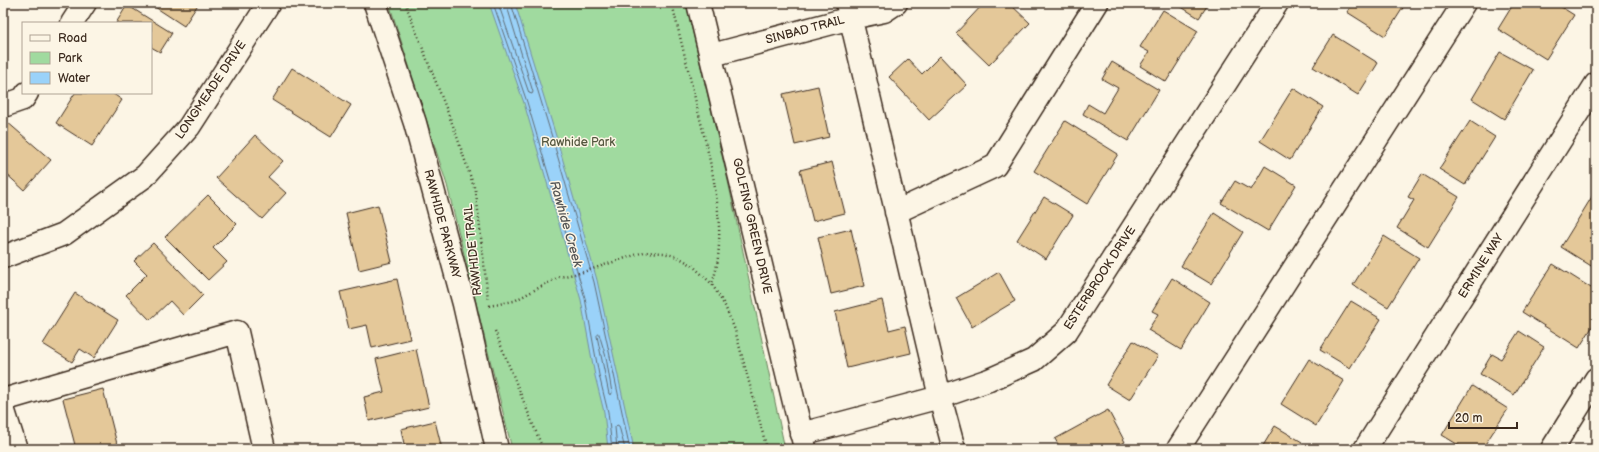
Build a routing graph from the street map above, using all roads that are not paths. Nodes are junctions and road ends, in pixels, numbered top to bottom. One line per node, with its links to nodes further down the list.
1 (85, 3): 10 (street)
2 (269, 3): 16 (street, LONGMEADE DRIVE)
3 (375, 3): 24 (street, RAWHIDE PARKWAY)
4 (698, 3): 11 (street, GOLFING GREEN DRIVE)
5 (896, 3): 9 (street, SINBAD TRAIL)
6 (1097, 3): 15 (street)
7 (1277, 3): 18 (street, ESTERBROOK DRIVE)
8 (1464, 3): 26 (street)
9 (849, 11): 11 (street, SINBAD TRAIL); 15 (street)
10 (73, 22)
11 (712, 55): 21 (street, GOLFING GREEN DRIVE)
12 (1596, 84): 27 (street, ERMINE WAY)
13 (26, 94): 14 (street)
14 (3, 106)
15 (896, 212): 18 (street)
16 (3, 257)
17 (1596, 379): 28 (street)
18 (940, 397): 21 (street, ESTERBROOK DRIVE); 25 (street)
19 (3, 400): 23 (street)
20 (3, 408): 22 (street)
21 (803, 442)
22 (16, 449)
23 (264, 449)
24 (497, 449)
25 (954, 449)
26 (1178, 449)
27 (1365, 449)
28 (1552, 449)

